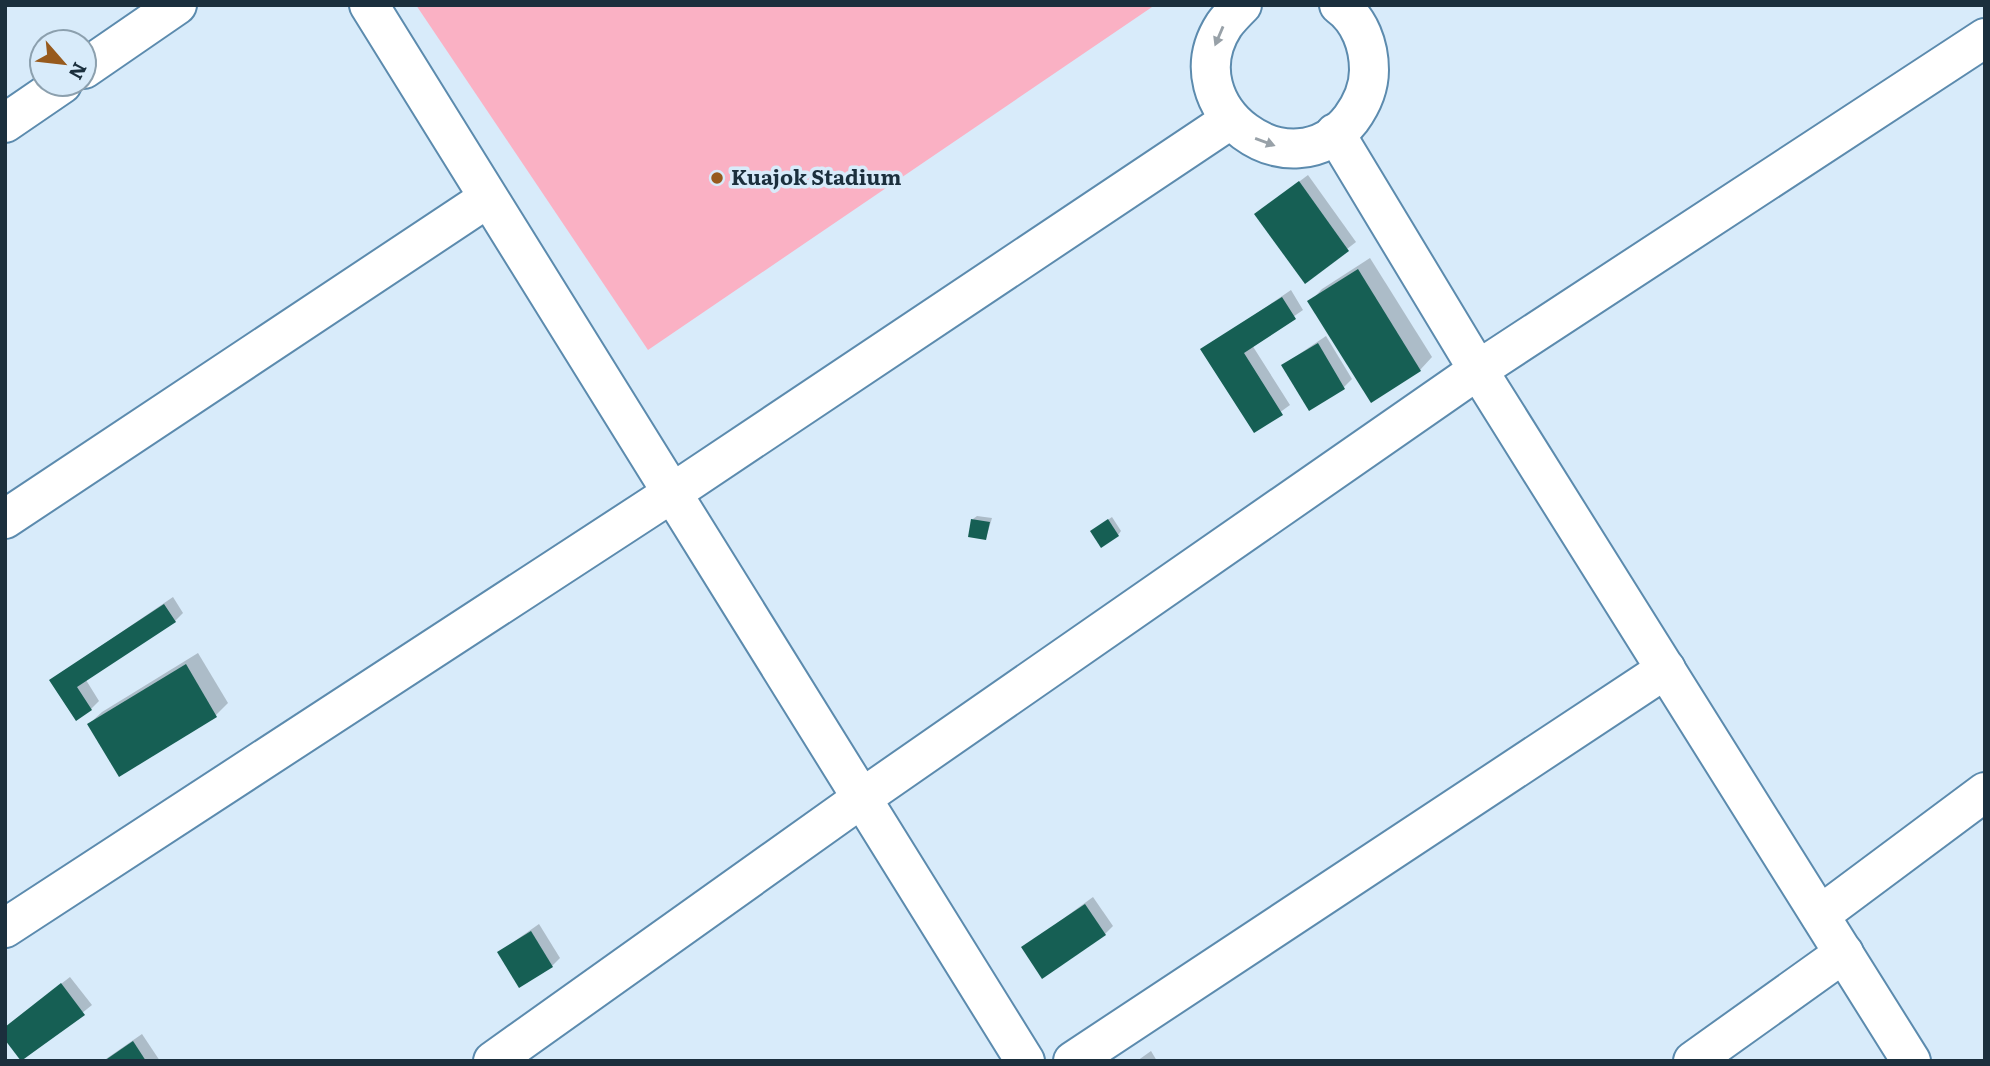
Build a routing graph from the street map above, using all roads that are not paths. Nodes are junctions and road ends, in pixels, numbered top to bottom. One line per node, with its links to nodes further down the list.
1 (177, 5): 6 (street)
2 (369, 5): 11 (street)
3 (1242, 5): 8 (street, one-way to 8)
4 (1359, 11): 10 (street)
5 (1985, 38): 12 (street)
6 (98, 59)
7 (41, 98): 9 (street)
8 (1230, 120): 10 (street, one-way to 10); 13 (street)
9 (5, 122)
10 (1335, 133): 12 (street)
11 (488, 198): 13 (street); 14 (street)
12 (1478, 370): 15 (street); 17 (street)
13 (672, 494): 17 (street); 19 (street)
14 (5, 519)
15 (1666, 669): 18 (street); 23 (street)
16 (1985, 792): 18 (street)
17 (862, 798): 21 (street); 22 (street)
18 (1820, 915): 20 (street)
19 (5, 928)
20 (1844, 953): 24 (street); 25 (street)
21 (493, 1061)
22 (1025, 1061)
23 (1073, 1061)
24 (1693, 1061)
25 (1911, 1061)

